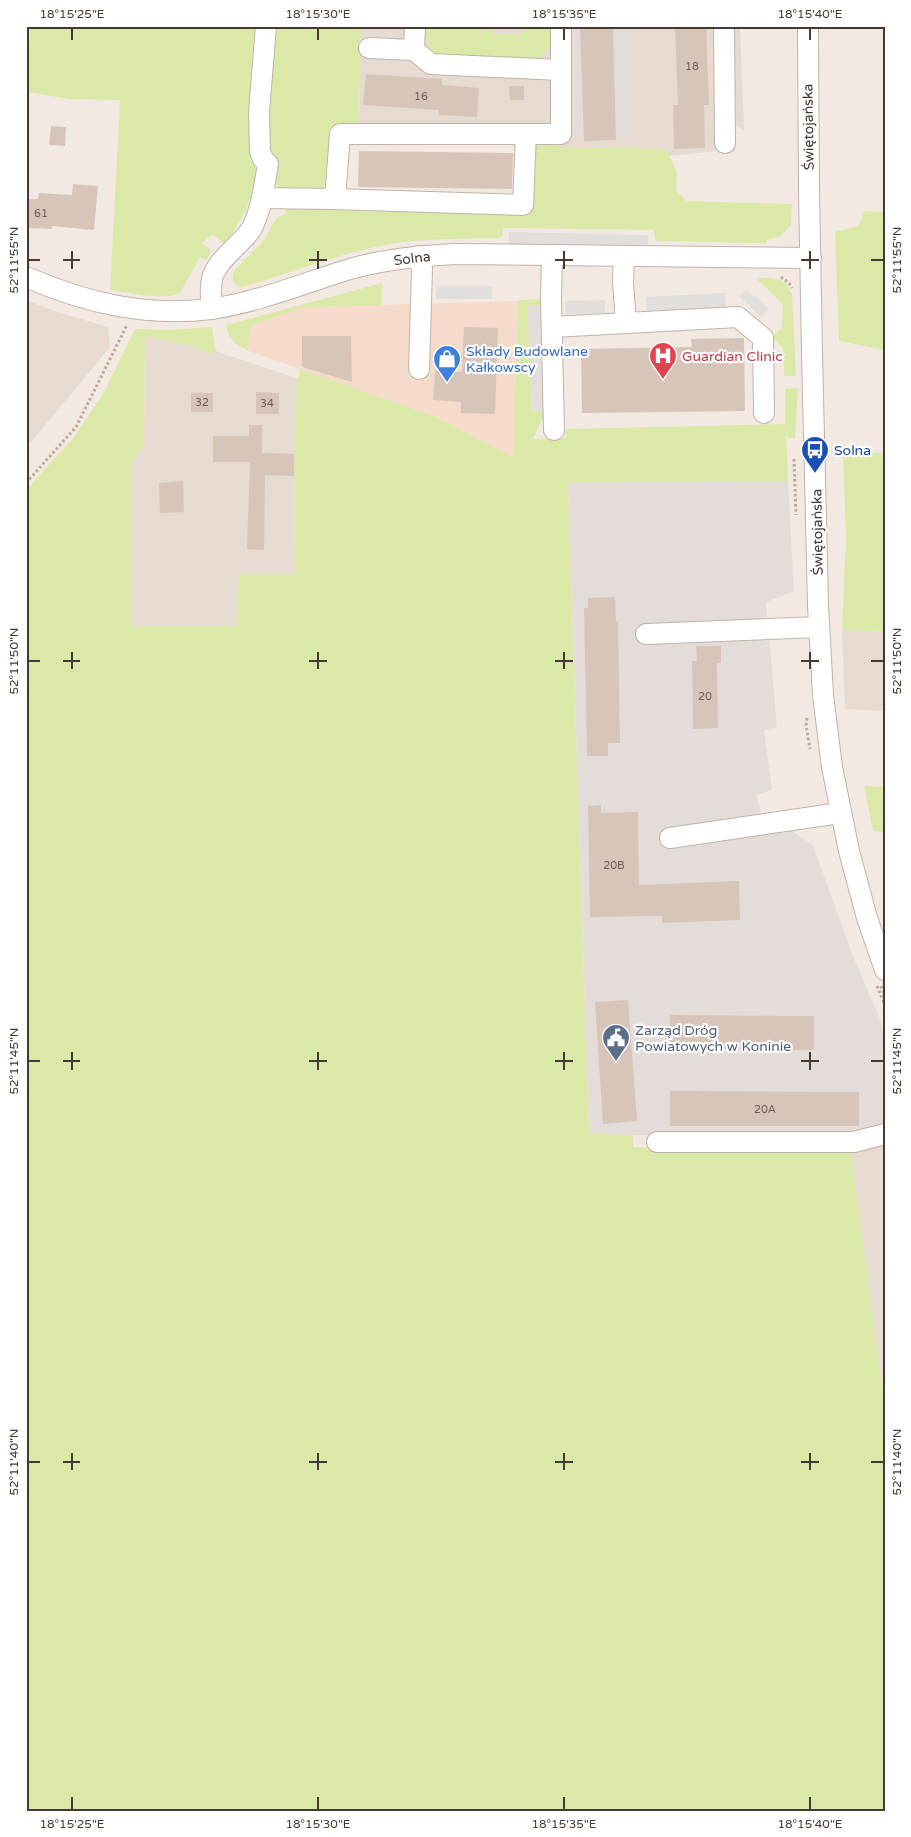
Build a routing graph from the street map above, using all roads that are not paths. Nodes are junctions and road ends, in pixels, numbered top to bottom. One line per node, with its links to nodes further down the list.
1 (266, 26): 11 (street)
2 (415, 26): 7 (street)
3 (561, 26): 8 (street)
4 (724, 26): 10 (street)
5 (808, 26): 16 (street, Świętojańska)
6 (369, 48): 7 (street)
7 (414, 50): 8 (street)
8 (561, 70): 9 (street)
9 (526, 134): 12 (street); 12 (street)
10 (725, 143)
11 (262, 198): 12 (street); 18 (street)
12 (333, 199)
13 (552, 255): 14 (street, Solna); 15 (street, Solna); 20 (street)
14 (418, 256): 18 (street, Solna); 21 (street)
15 (624, 256): 16 (street, Solna); 19 (street)
16 (810, 258): 24 (street, Świętojańska)
17 (26, 277): 18 (street, Solna)
18 (212, 309)
19 (626, 323): 20 (street); 22 (street)
20 (552, 327): 23 (street)
21 (419, 369)
22 (764, 413)
23 (554, 430)
24 (819, 627): 25 (street); 26 (street, Świętojańska)
25 (646, 634)
26 (840, 813): 27 (street); 28 (street, Świętojańska)
27 (670, 838)
28 (885, 970)
29 (885, 1134): 30 (street)
30 (657, 1142)

